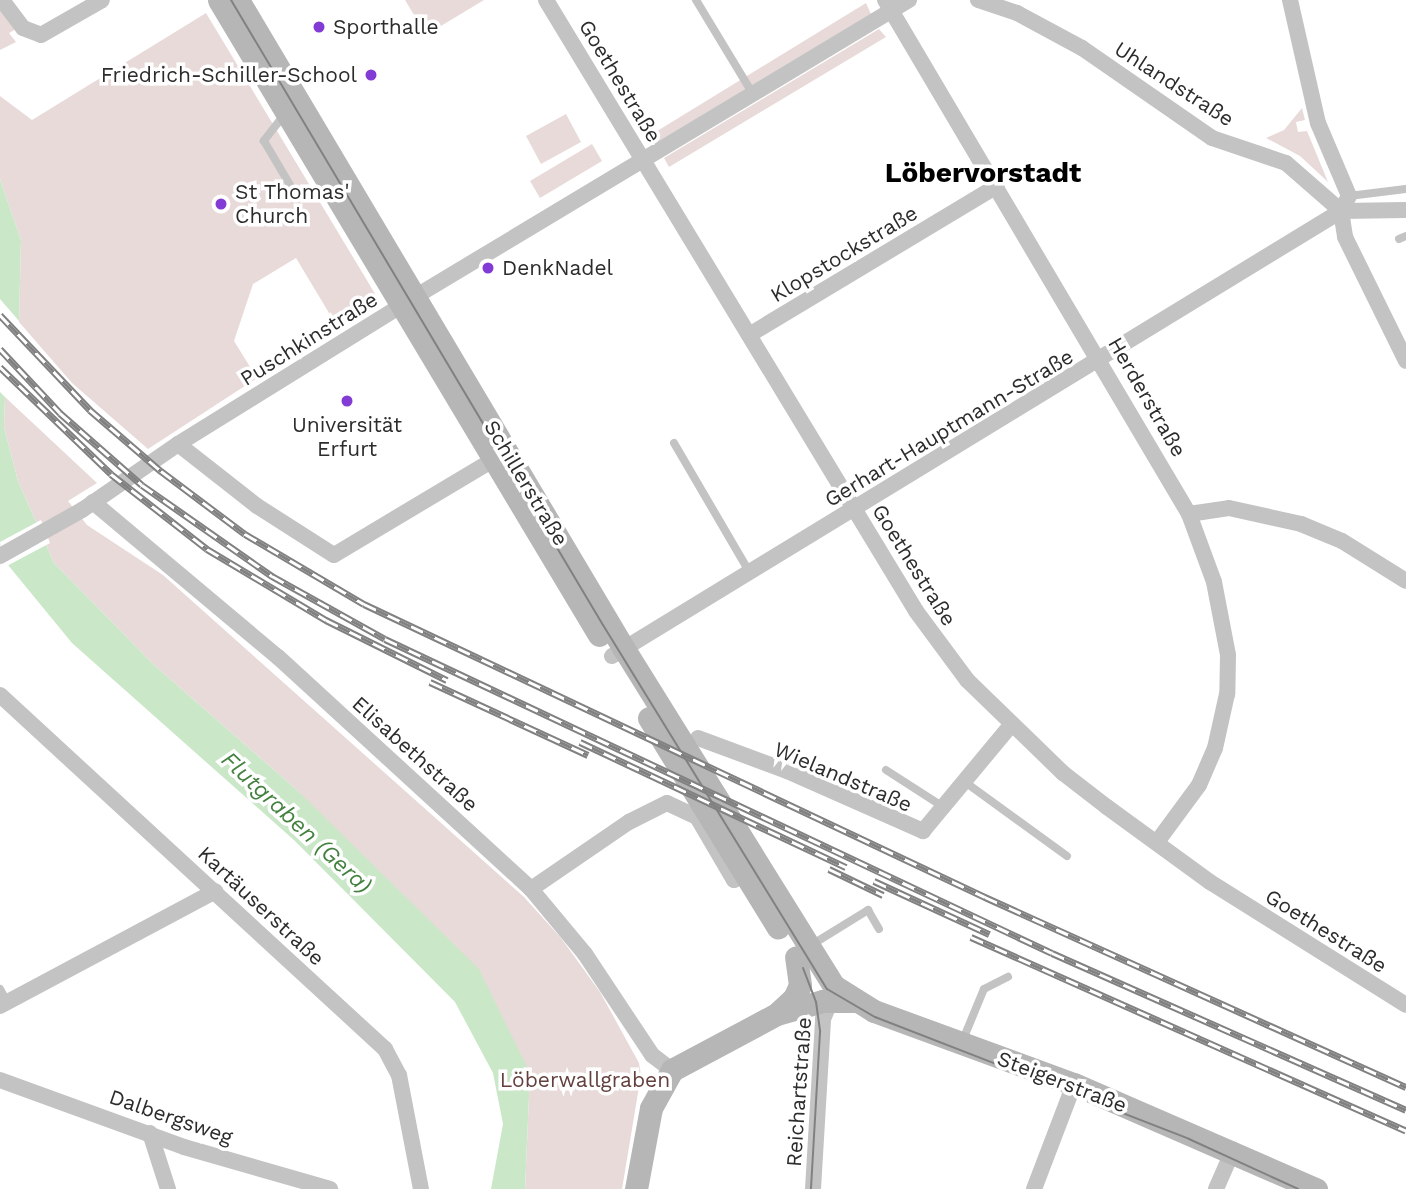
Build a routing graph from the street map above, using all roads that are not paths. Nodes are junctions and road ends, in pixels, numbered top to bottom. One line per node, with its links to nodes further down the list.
1 (2, 0): 2 (street)
2 (102, 0)
3 (219, 0): 13 (main road, Schillerstraße)
4 (237, 0): 21 (main road, Schillerstraße)
5 (546, 0): 14 (street, Goethestraße)
6 (696, 0): 10 (lane); 12 (lane)
7 (909, 0): 11 (street, Puschkinstraße)
8 (978, 0): 20 (street, Uhlandstraße)
9 (1290, 0): 18 (street)
10 (687, 5)
11 (888, 5): 12 (street, Puschkinstraße); 15 (street, Herderstraße)
12 (753, 94): 14 (street, Puschkinstraße)
13 (286, 113): 17 (main road, Schillerstraße); 17 (lane)
14 (643, 160): 21 (street, Puschkinstraße); 22 (street, Goethestraße)
15 (997, 186): 22 (street, Klopstockstraße); 23 (street, Herderstraße)
16 (1406, 189): 18 (lane)
17 (335, 195): 21 (main road, Schillerstraße)
18 (1349, 197): 20 (street)
19 (1406, 210): 20 (street)
20 (1340, 211): 23 (street, Gerhart-Hauptmann-Straße); 24 (street)
21 (408, 302): 26 (street, Puschkinstraße); 27 (main road, Schillerstraße); 34 (main road, Schillerstraße)
22 (749, 335): 29 (street, Goethestraße)
23 (1102, 361): 29 (street, Gerhart-Hauptmann-Straße); 30 (street, Herderstraße)
24 (1406, 361)
25 (674, 443): 32 (lane)
26 (178, 444): 27 (street); 28 (street, Puschkinstraße)
27 (491, 461): 34 (main road, Schillerstraße)
28 (93, 502): 31 (street, Puschkinstraße); 44 (street, Elisabethstraße)
29 (854, 509): 32 (street, Gerhart-Hauptmann-Straße); 36 (street, Goethestraße)
30 (1189, 514): 33 (street); 41 (street, Herderstraße)
31 (0, 556)
32 (750, 573): 34 (street, Gerhart-Hauptmann-Straße)
33 (1406, 581)
34 (618, 653): 43 (main road, Schillerstraße); 47 (main road, Schillerstraße)
35 (0, 695): 45 (street, Kartäuserstraße)
36 (1011, 725): 39 (street, Wielandstraße); 41 (street, Goethestraße)
37 (698, 738): 40 (street, Wielandstraße)
38 (886, 770): 40 (lane)
39 (965, 782): 40 (street, Wielandstraße); 42 (lane)
40 (945, 808)
41 (1157, 842): 51 (street, Goethestraße)
42 (1067, 856)
43 (743, 874): 44 (street, Schillerstraße); 47 (main road, Schillerstraße)
44 (531, 889): 54 (street, Elisabethstraße)
45 (215, 891): 49 (street); 62 (street, Kartäuserstraße)
46 (879, 929): 47 (lane)
47 (806, 956): 50 (main road, Steigerstraße); 52 (main road)
48 (1008, 977): 53 (lane)
49 (2, 999)
50 (845, 1004): 52 (main road); 53 (main road, Steigerstraße); 63 (street, Reichartstraße)
51 (1406, 1005)
52 (777, 1014): 54 (main road)
53 (961, 1045): 56 (main road, Steigerstraße)
54 (671, 1070): 59 (main road)
55 (0, 1080): 57 (street, Dalbergsweg)
56 (1072, 1091): 58 (main road, Steigerstraße); 64 (street)
57 (150, 1133): 60 (street); 61 (street, Dalbergsweg)
58 (1230, 1156): 65 (street); 66 (main road, Steigerstraße)
59 (638, 1185)
60 (168, 1189)
61 (330, 1189)
62 (421, 1189)
63 (813, 1189)
64 (1034, 1189)
65 (1216, 1189)
66 (1316, 1189)

